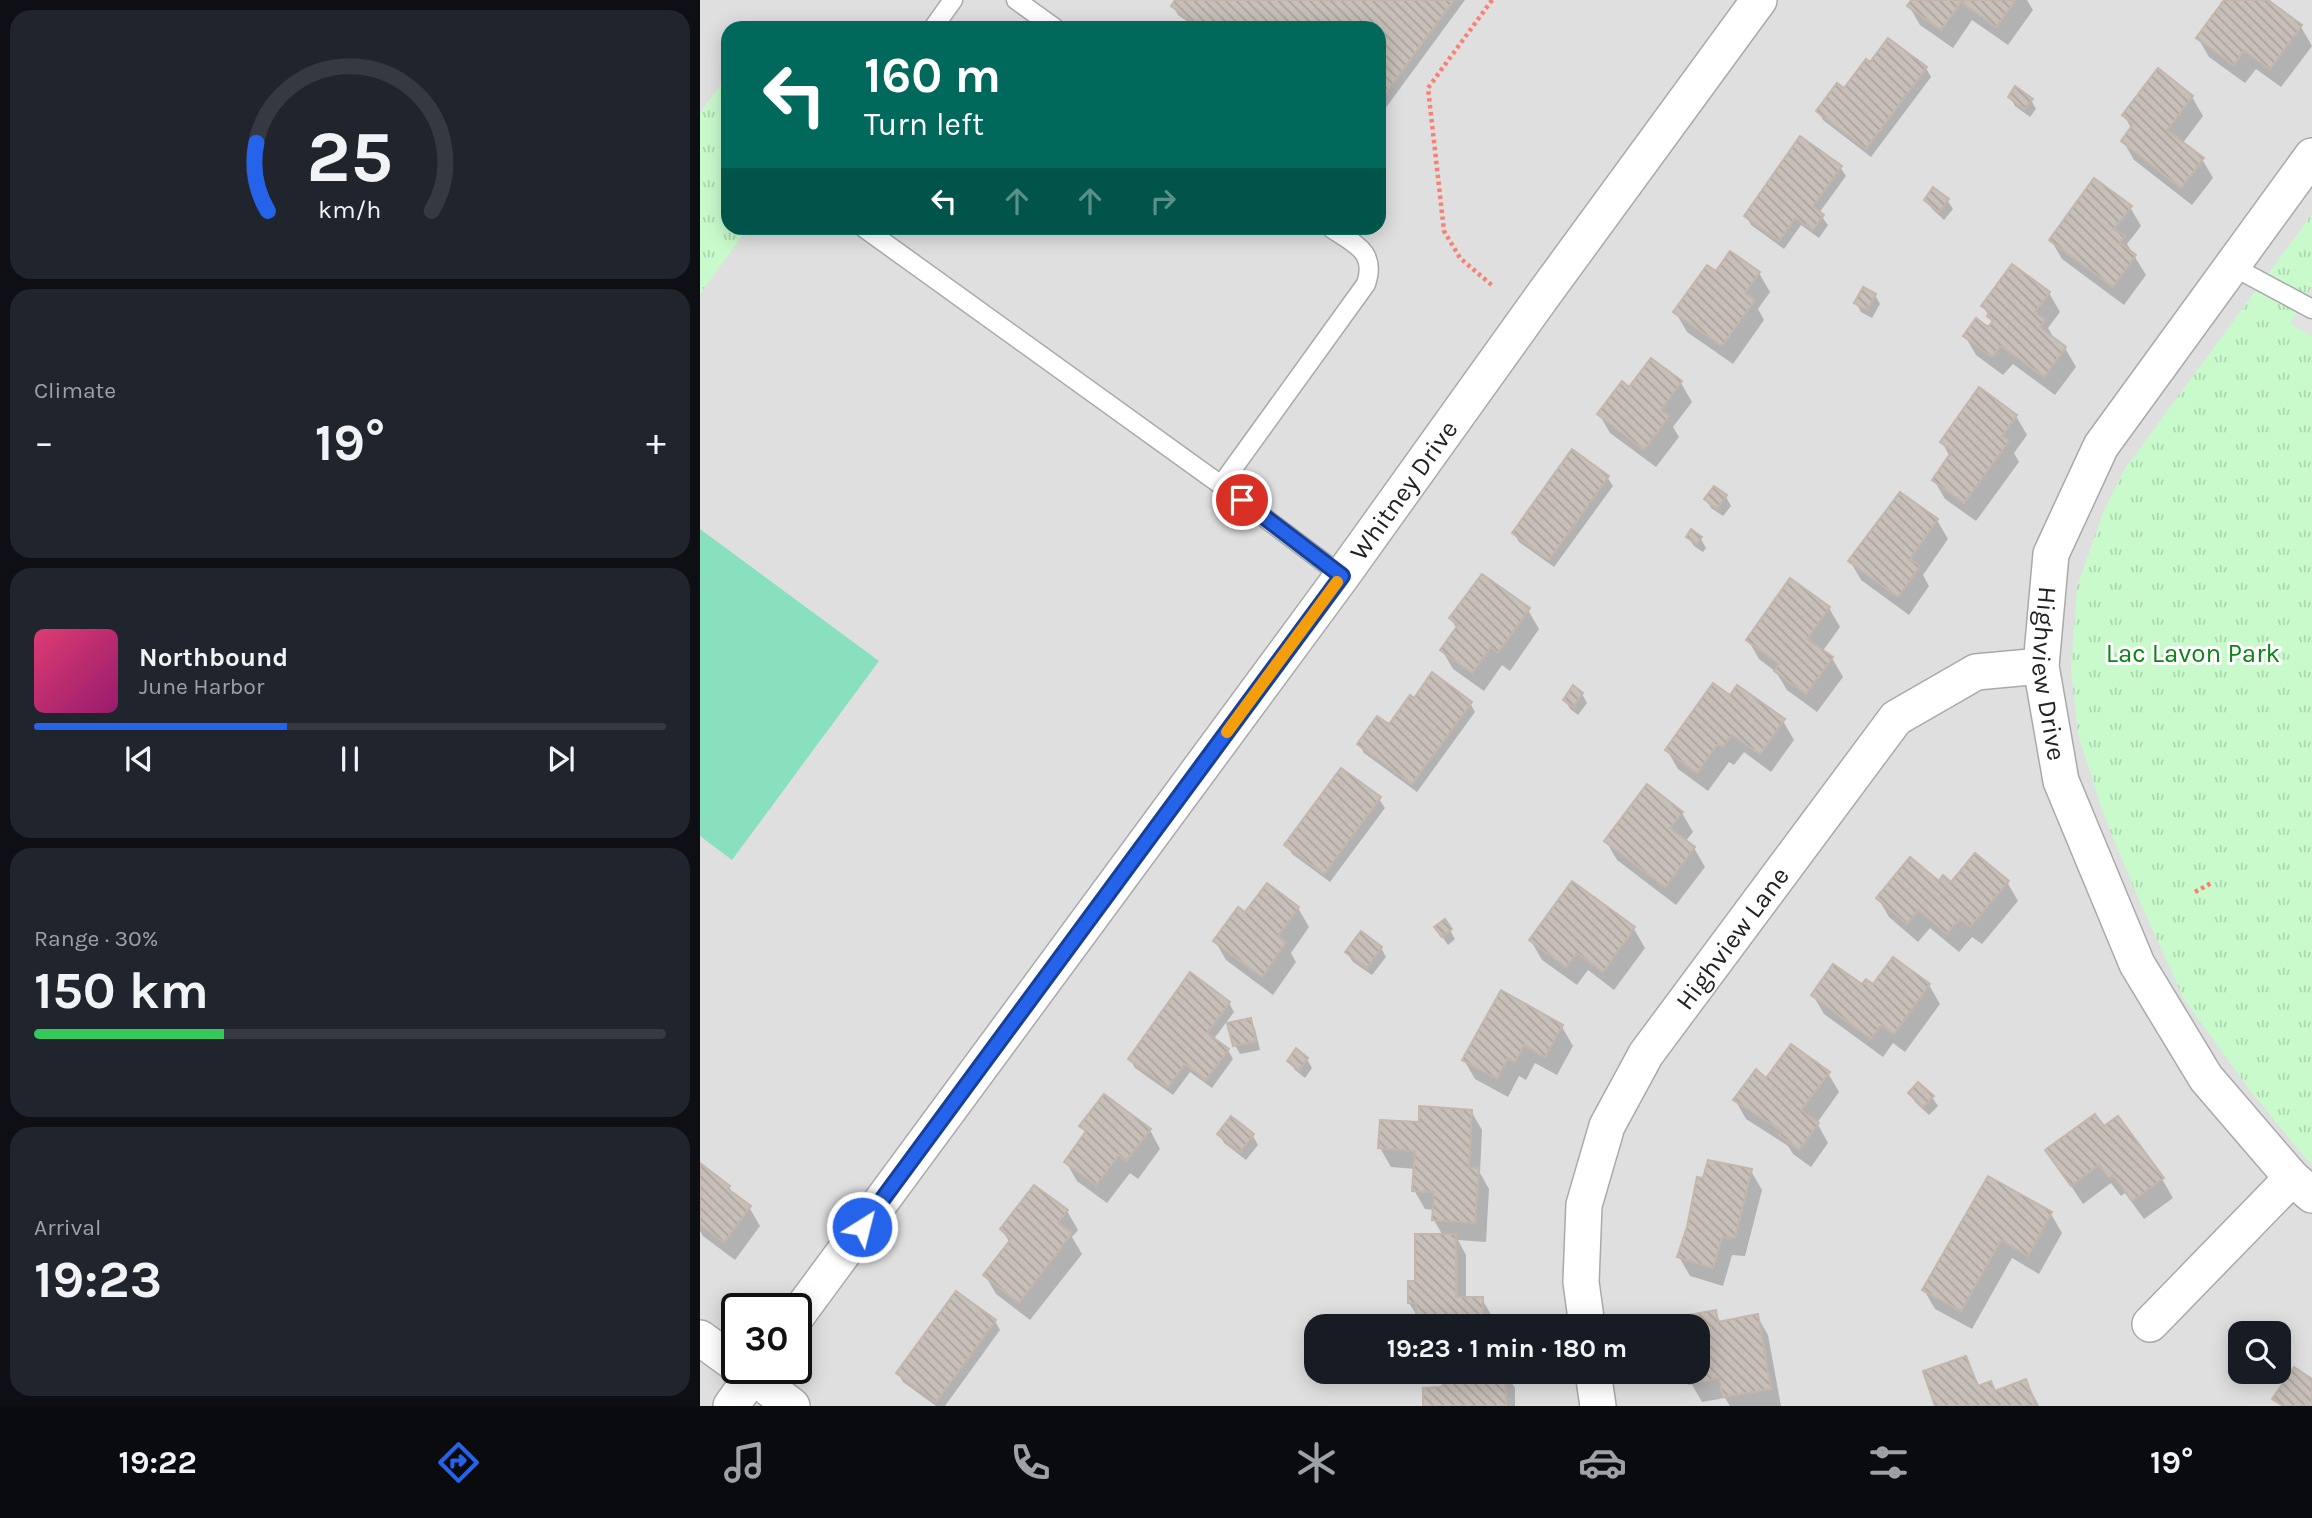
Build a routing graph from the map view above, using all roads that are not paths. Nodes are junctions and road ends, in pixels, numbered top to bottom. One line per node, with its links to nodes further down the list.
1 (953, 0): 4 (lane)
2 (1016, 0): 5 (lane)
3 (1759, 0): 12 (street, Whitney Drive)
4 (938, 21)
5 (1045, 21)
6 (2312, 156): 9 (street, Highview Drive)
7 (874, 235): 11 (lane)
8 (1341, 235): 11 (lane)
9 (2232, 266): 10 (lane); 13 (street, Highview Drive)
10 (2312, 309)
11 (1221, 485): 12 (lane)
12 (1342, 576): 15 (street, Whitney Drive)
13 (2041, 666): 14 (street, Highview Drive); 16 (street, Highview Lane)
14 (2302, 1187): 17 (street)
15 (812, 1295)
16 (1585, 1314)
17 (2150, 1324)
18 (700, 1338): 19 (street)
19 (721, 1352)
20 (740, 1384): 23 (street)
21 (764, 1384): 24 (street)
22 (1595, 1384): 25 (street)
23 (730, 1406)
24 (792, 1406)
25 (1598, 1406)

